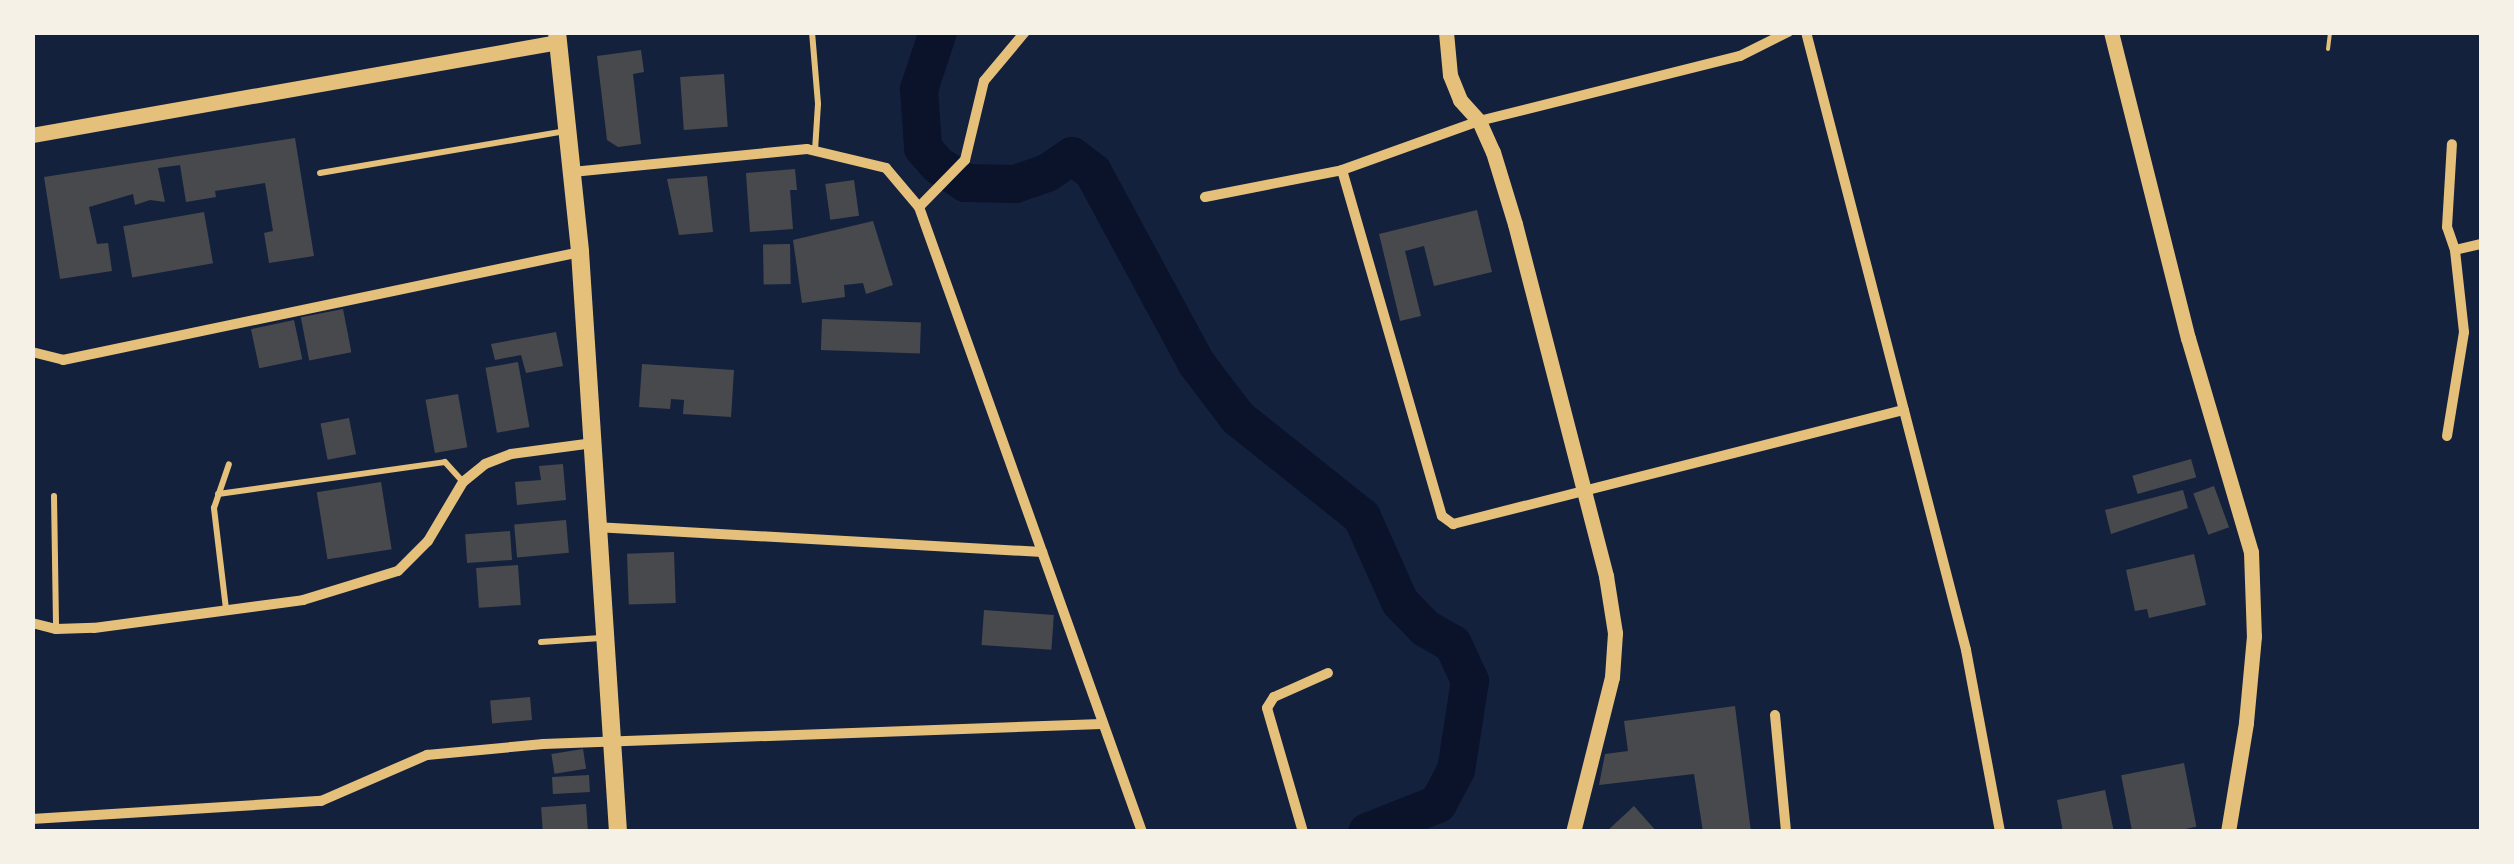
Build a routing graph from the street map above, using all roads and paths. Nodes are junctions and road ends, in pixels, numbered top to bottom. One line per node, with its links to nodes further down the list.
1 (812, 32): 14 (lane)
2 (1026, 32): 19 (street)
3 (1446, 32): 10 (street)
4 (1788, 32): 10 (street)
5 (1806, 32): 24 (street)
6 (2112, 32): 50 (street)
7 (2330, 32): 9 (path)
8 (557, 38): 11 (main road); 12 (street)
9 (2328, 49)
10 (1479, 120): 15 (street); 30 (street)
11 (567, 130): 16 (lane); 17 (main road)
12 (32, 135)
13 (2452, 144): 21 (street)
14 (815, 151): 17 (street); 19 (street)
15 (1342, 170): 18 (street); 30 (street)
16 (320, 172)
17 (572, 172): 22 (main road)
18 (1204, 198)
19 (919, 207): 33 (street)
20 (2482, 244): 21 (street)
21 (2455, 250): 25 (street)
22 (580, 252): 23 (street); 26 (main road)
23 (32, 352)
24 (1904, 410): 30 (street); 49 (street)
25 (2447, 436)
26 (592, 444): 28 (street); 32 (main road)
27 (229, 464): 29 (lane)
28 (463, 482): 29 (lane); 34 (street)
29 (218, 494): 34 (lane)
30 (1584, 494): 47 (street)
31 (54, 496): 36 (lane)
32 (594, 528): 33 (street); 37 (main road)
33 (1042, 552): 41 (street)
34 (226, 610): 36 (street)
35 (32, 623): 36 (street)
36 (56, 629)
37 (602, 638): 38 (lane); 42 (main road)
38 (541, 642)
39 (1328, 673): 46 (street)
40 (1775, 715): 48 (street)
41 (1102, 724): 42 (street); 45 (street)
42 (612, 739): 43 (street); 44 (main road)
43 (32, 819)
44 (618, 832)
45 (1142, 832)
46 (1303, 832)
47 (1573, 832)
48 (1786, 832)
49 (2000, 832)
50 (2228, 832)

